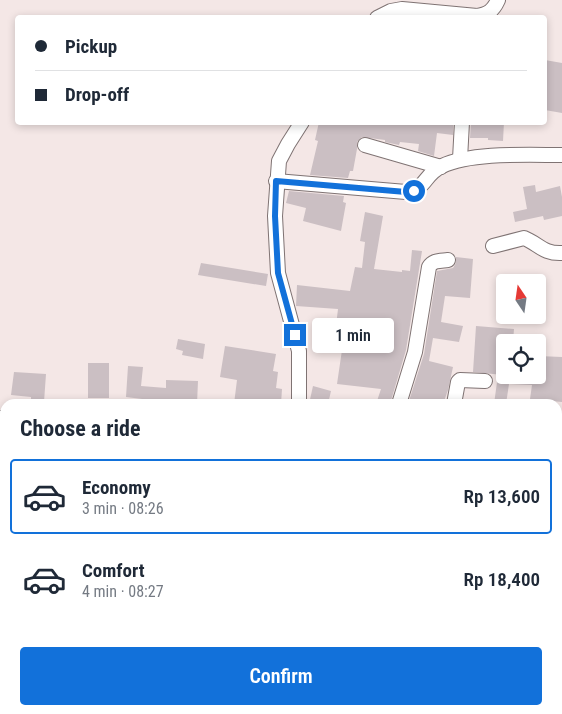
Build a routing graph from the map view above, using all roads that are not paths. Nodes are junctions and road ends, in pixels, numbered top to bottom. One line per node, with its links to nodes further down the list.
1 (498, 0): 4 (street)
2 (383, 15): 3 (street)
3 (458, 15)
4 (483, 15)
5 (300, 125): 11 (street)
6 (462, 125): 9 (street)
7 (365, 145): 10 (street)
8 (562, 155): 9 (street)
9 (460, 159): 10 (street)
10 (441, 166): 11 (street)
11 (276, 181): 16 (street)
12 (493, 246): 13 (street)
13 (562, 253)
14 (448, 260): 17 (street)
15 (485, 381): 18 (street)
16 (299, 399)
17 (401, 399)
18 (455, 399)

